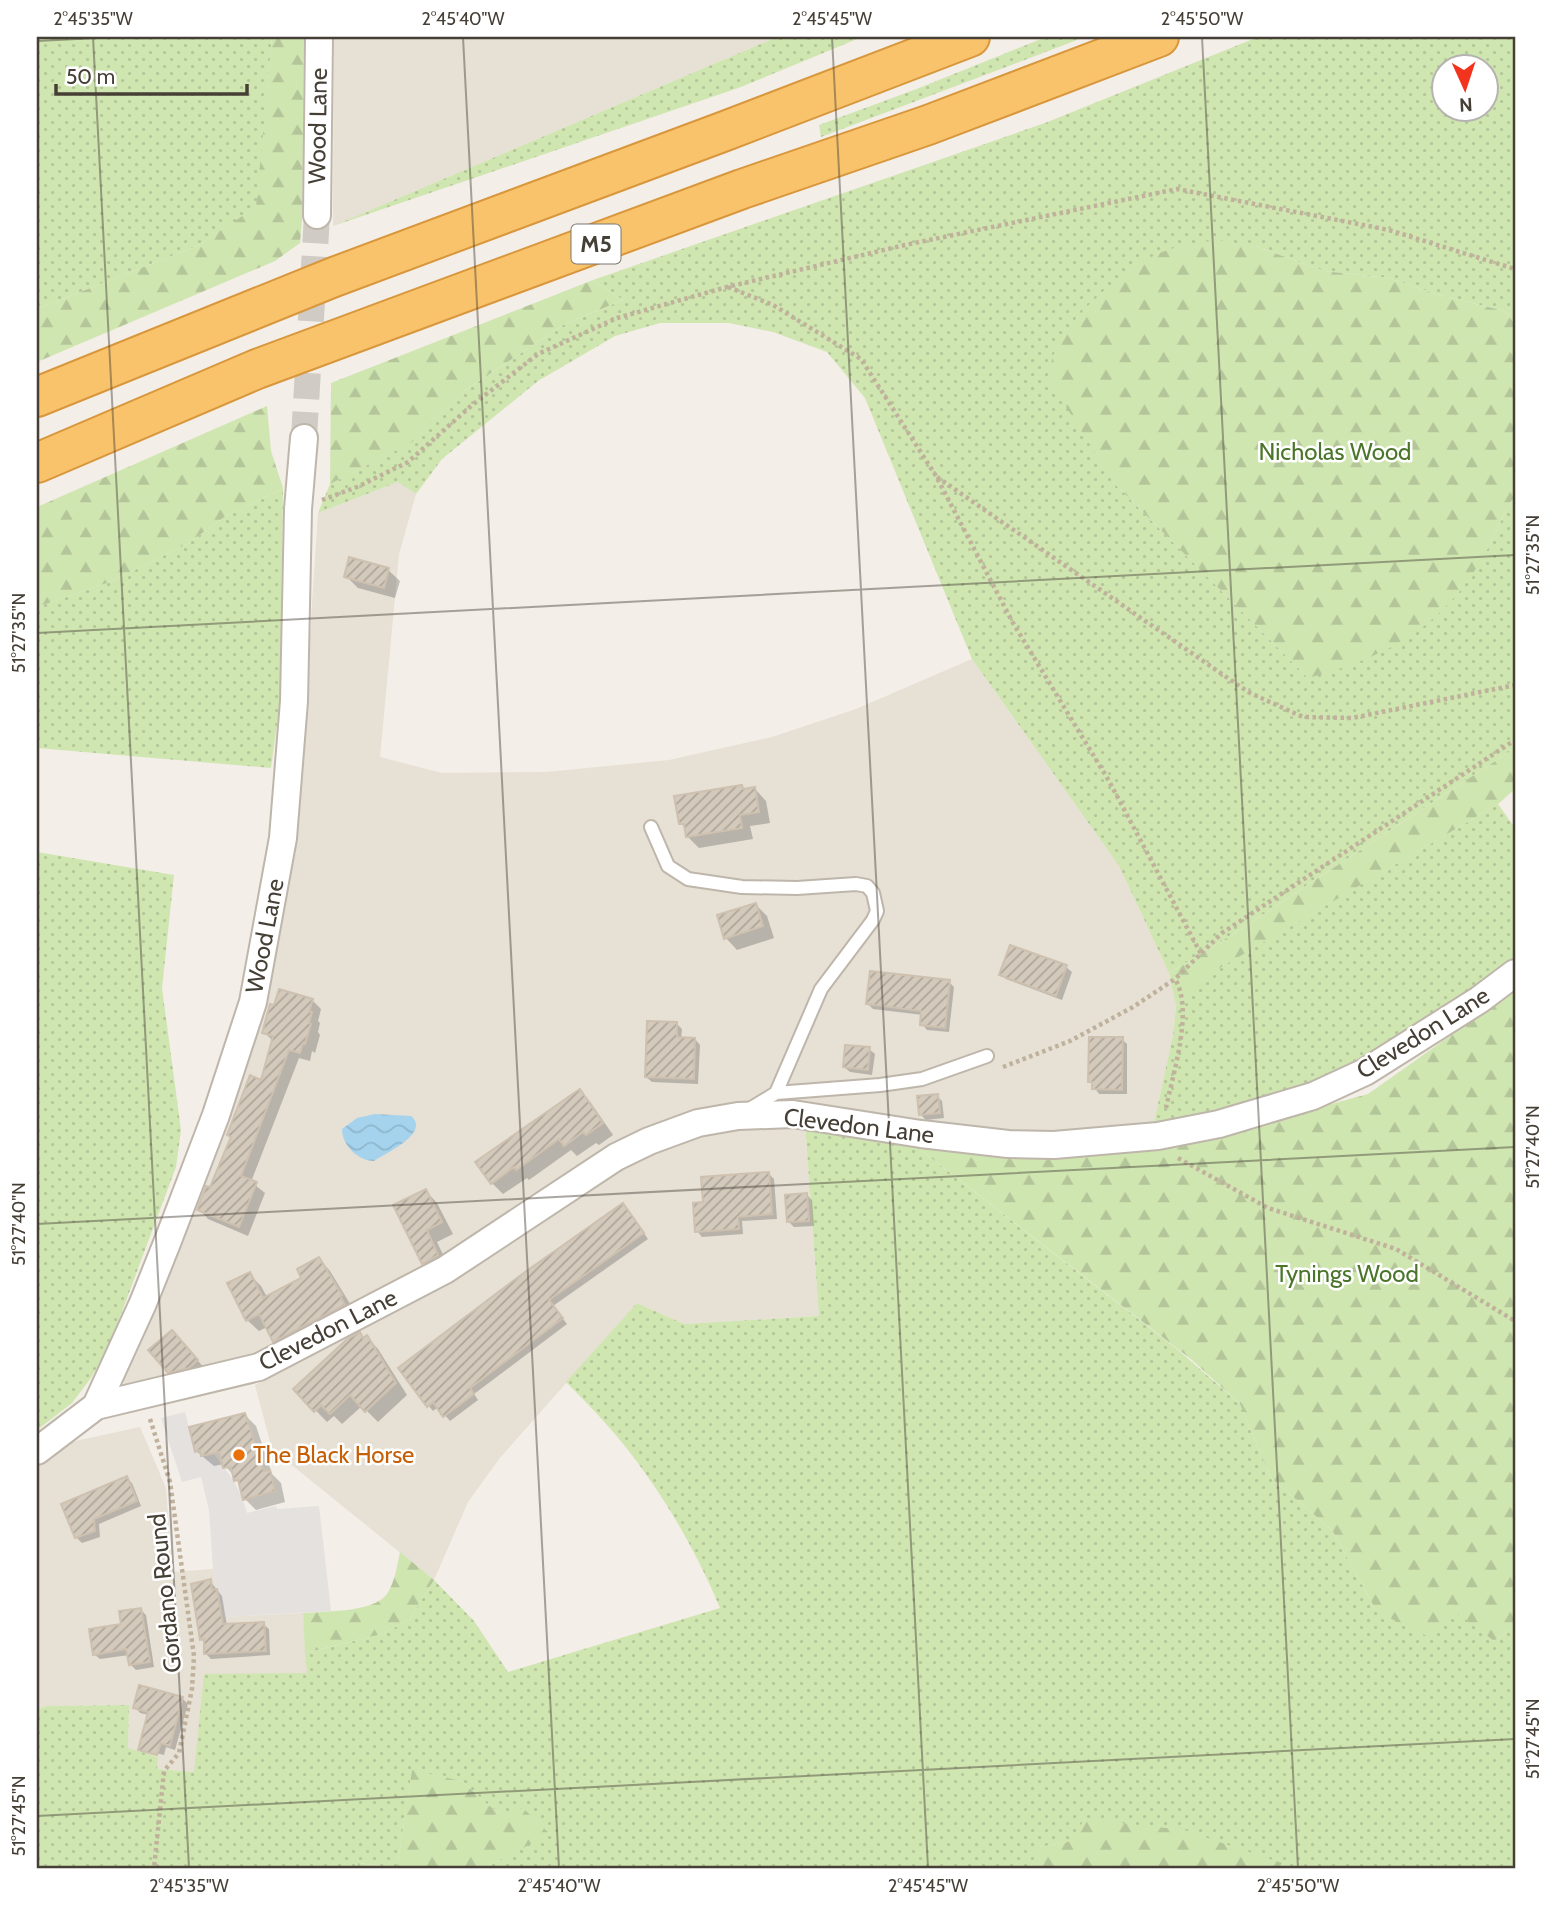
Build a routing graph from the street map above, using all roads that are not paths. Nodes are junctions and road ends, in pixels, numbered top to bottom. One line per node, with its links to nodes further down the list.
1 (320, 37): 4 (street, Wood Lane)
2 (970, 37): 5 (highway, M5)
3 (1159, 37): 7 (highway, M5)
4 (317, 215)
5 (37, 397)
6 (304, 438): 13 (street, Wood Lane)
7 (37, 463)
8 (651, 827): 11 (lane)
9 (1515, 973): 12 (street, Clevedon Lane)
10 (987, 1056): 11 (lane)
11 (776, 1093): 12 (lane)
12 (738, 1116): 13 (street, Clevedon Lane)
13 (96, 1406): 14 (street, Clevedon Lane)
14 (37, 1451)

